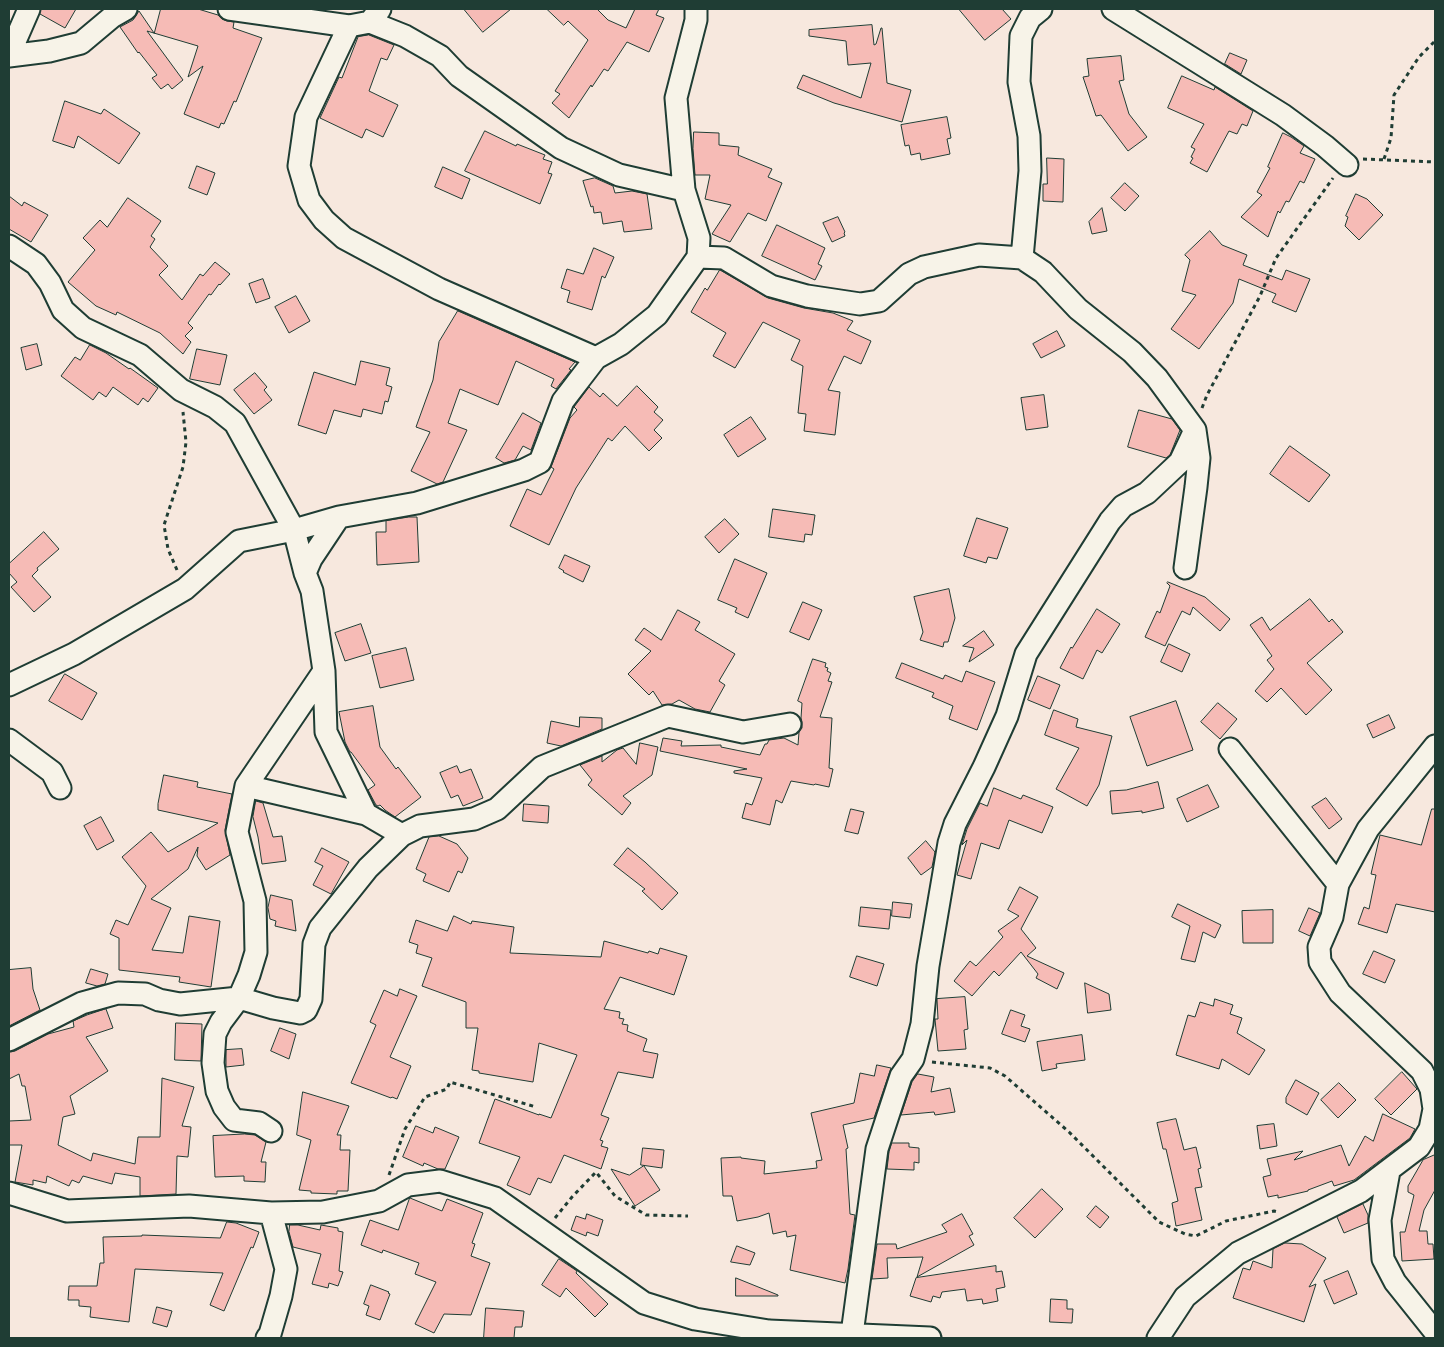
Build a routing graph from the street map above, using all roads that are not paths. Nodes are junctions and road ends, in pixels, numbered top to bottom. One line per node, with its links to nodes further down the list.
1 (29, 9): 9 (street)
2 (126, 9): 9 (street)
3 (229, 9): 8 (street)
4 (696, 9): 11 (street)
5 (1041, 9): 14 (street)
6 (1113, 9): 10 (street)
7 (375, 16): 8 (street); 11 (street)
8 (349, 26): 15 (street)
9 (9, 55)
10 (1347, 165)
11 (684, 190): 13 (street)
12 (9, 246): 18 (street)
13 (698, 257): 14 (street); 15 (street)
14 (1022, 258): 16 (street)
15 (596, 358): 17 (street)
16 (1195, 430): 19 (street); 40 (street)
17 (339, 517): 18 (street); 20 (street)
18 (294, 530): 20 (street); 22 (street)
19 (1184, 568)
20 (305, 573): 21 (street)
21 (324, 671): 27 (street); 29 (street)
22 (9, 685)
23 (790, 724): 30 (street)
24 (9, 740): 28 (street)
25 (1435, 746): 31 (street)
26 (1230, 749): 31 (street)
27 (246, 786): 29 (street); 32 (street)
28 (60, 788)
29 (366, 814): 30 (street)
30 (402, 835): 32 (street)
31 (1338, 884): 34 (street)
32 (239, 998): 33 (street); 35 (street)
33 (9, 1040)
34 (1433, 1084): 36 (street)
35 (271, 1131)
36 (1389, 1171): 39 (street); 43 (street)
37 (9, 1193): 38 (street)
38 (271, 1212): 40 (street); 41 (street)
39 (1435, 1333): 44 (street)
40 (852, 1334): 42 (street)
41 (267, 1338)
42 (930, 1338)
43 (1158, 1338)
44 (1434, 1338)

